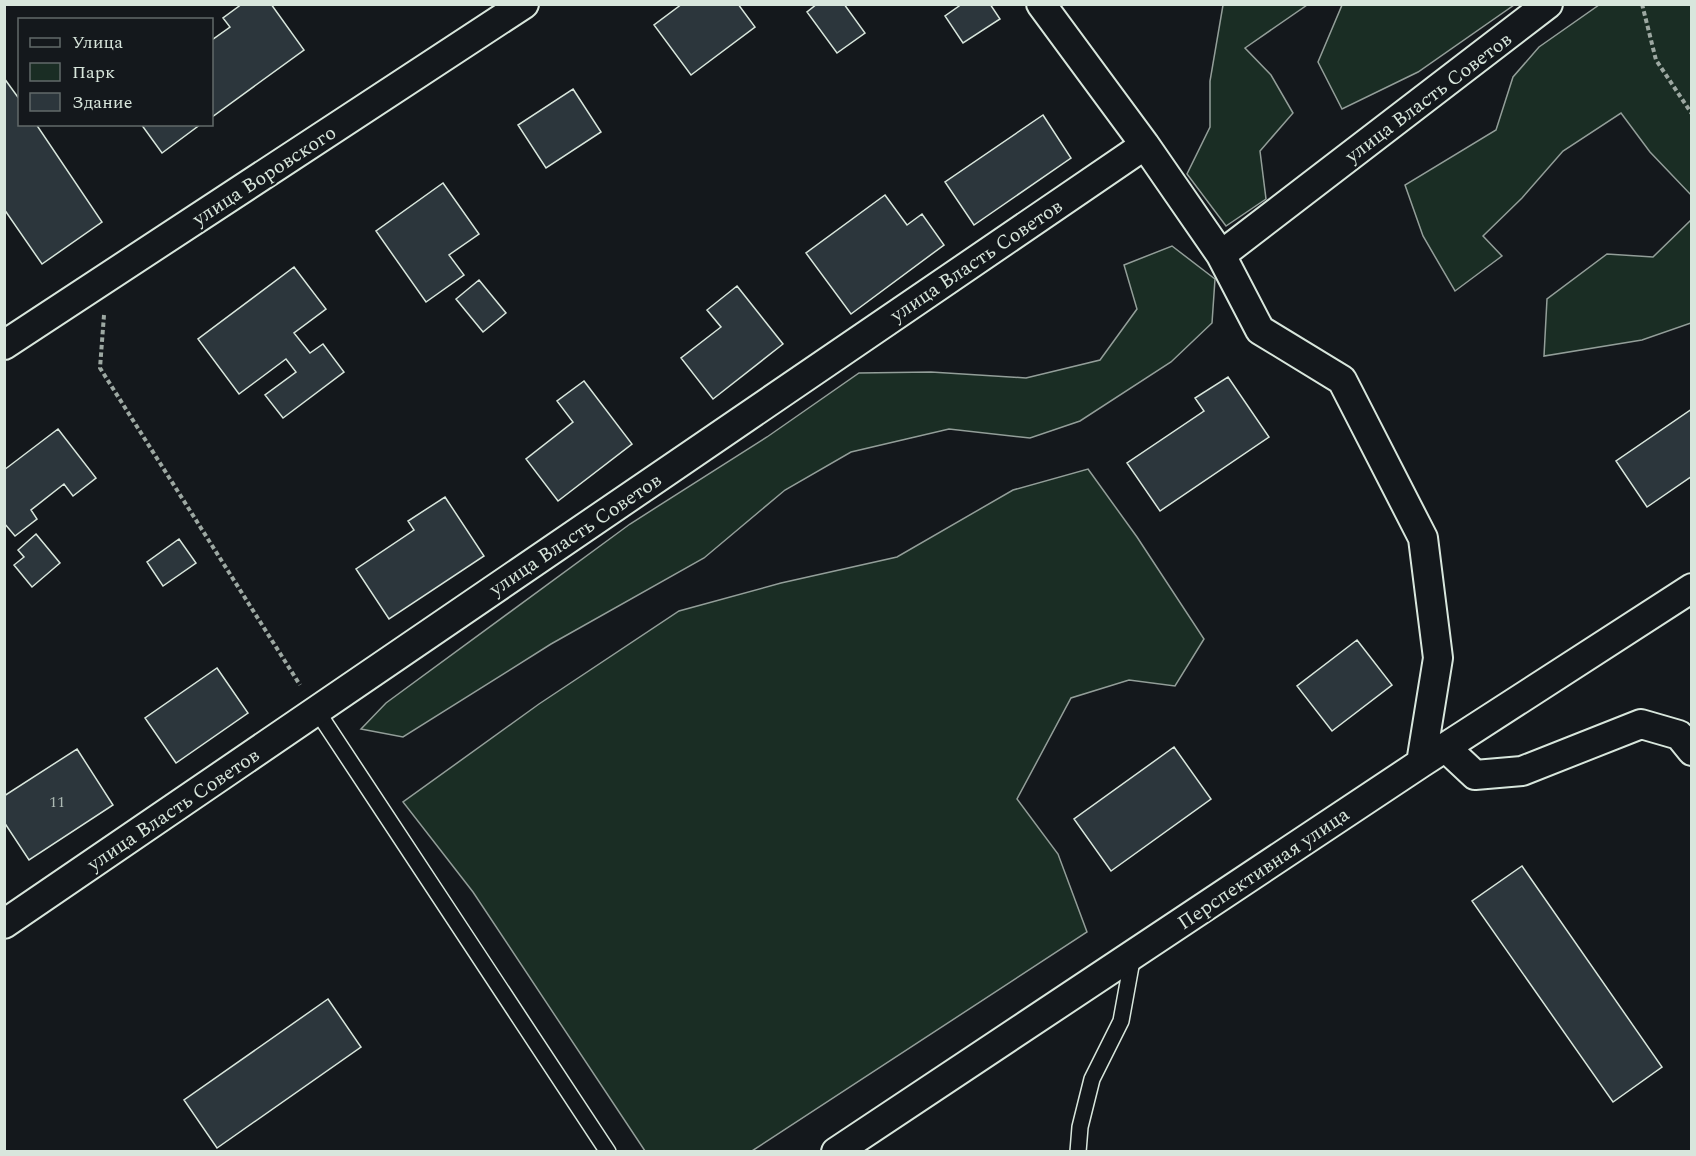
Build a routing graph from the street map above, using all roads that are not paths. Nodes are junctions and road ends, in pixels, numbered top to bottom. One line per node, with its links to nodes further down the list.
1 (524, 4): 6 (street, улица Воровского)
2 (1041, 4): 4 (street)
3 (1548, 4): 5 (street, улица Власть Советов)
4 (1145, 145): 5 (street); 8 (street, улица Власть Советов)
5 (1221, 255): 11 (street)
6 (4, 345)
7 (1692, 588): 9 (street, Перспективная улица)
8 (316, 711): 12 (street, улица Власть Советов); 14 (lane)
9 (1445, 747): 10 (street); 11 (street, Перспективная улица)
10 (1692, 751)
11 (1420, 763): 13 (street, Перспективная улица)
12 (4, 924)
13 (1133, 955): 15 (street, Перспективная улица); 16 (lane)
14 (608, 1152)
15 (836, 1152)
16 (1078, 1152)

